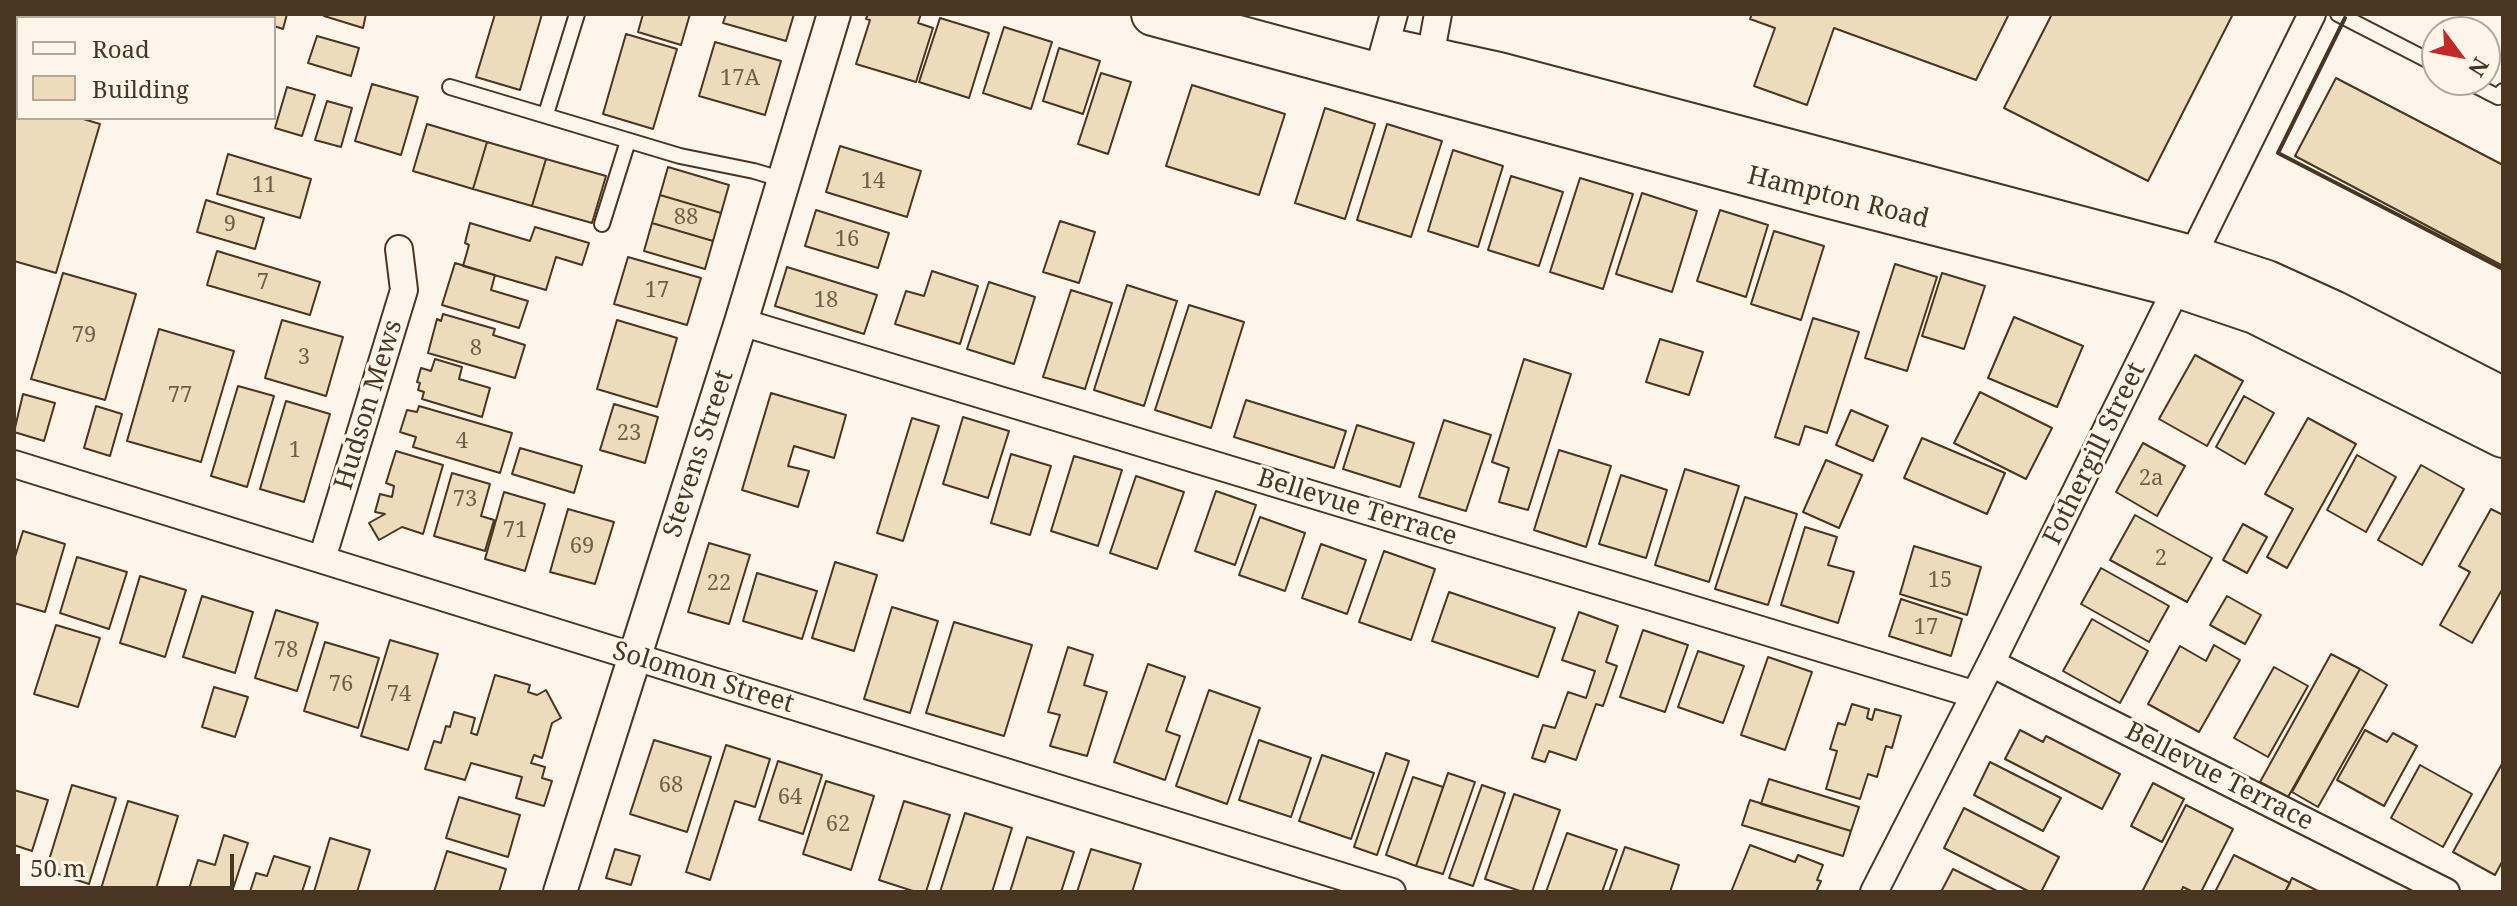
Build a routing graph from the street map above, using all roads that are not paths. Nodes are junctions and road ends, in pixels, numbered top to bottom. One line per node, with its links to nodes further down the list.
1 (577, 14): 12 (lane)
2 (834, 14): 14 (street, Stevens Street)
3 (1153, 14): 8 (main road, Hampton Road)
4 (1237, 14): 8 (main road, Hampton Road)
5 (1438, 14): 10 (street)
6 (2312, 14): 17 (street, Fothergill Street)
7 (2338, 14): 9 (lane)
8 (1385, 46): 10 (main road, Hampton Road)
9 (2421, 57)
10 (1427, 72): 17 (main road, Hampton Road)
11 (450, 87): 12 (lane)
12 (546, 114): 13 (lane)
13 (628, 141): 14 (lane); 15 (lane)
14 (784, 180): 18 (street, Stevens Street)
15 (602, 224)
16 (399, 249): 22 (street, Hudson Mews)
17 (2185, 271): 19 (main road, Hampton Road); 20 (main road, Hampton Road); 24 (street, Fothergill Street)
18 (741, 322): 23 (street, Stevens Street); 25 (street, Bellevue Terrace)
19 (2503, 399)
20 (2503, 436)
21 (14, 464): 22 (street, Solomon Street)
22 (322, 559): 23 (street, Solomon Street)
23 (633, 656): 26 (street, Stevens Street); 27 (street, Solomon Street)
24 (1991, 663): 25 (street, Fothergill Street); 29 (street, Bellevue Terrace)
25 (1973, 694): 28 (street, Fothergill Street)
26 (560, 892)
27 (1392, 892)
28 (1874, 892)
29 (2446, 892)

